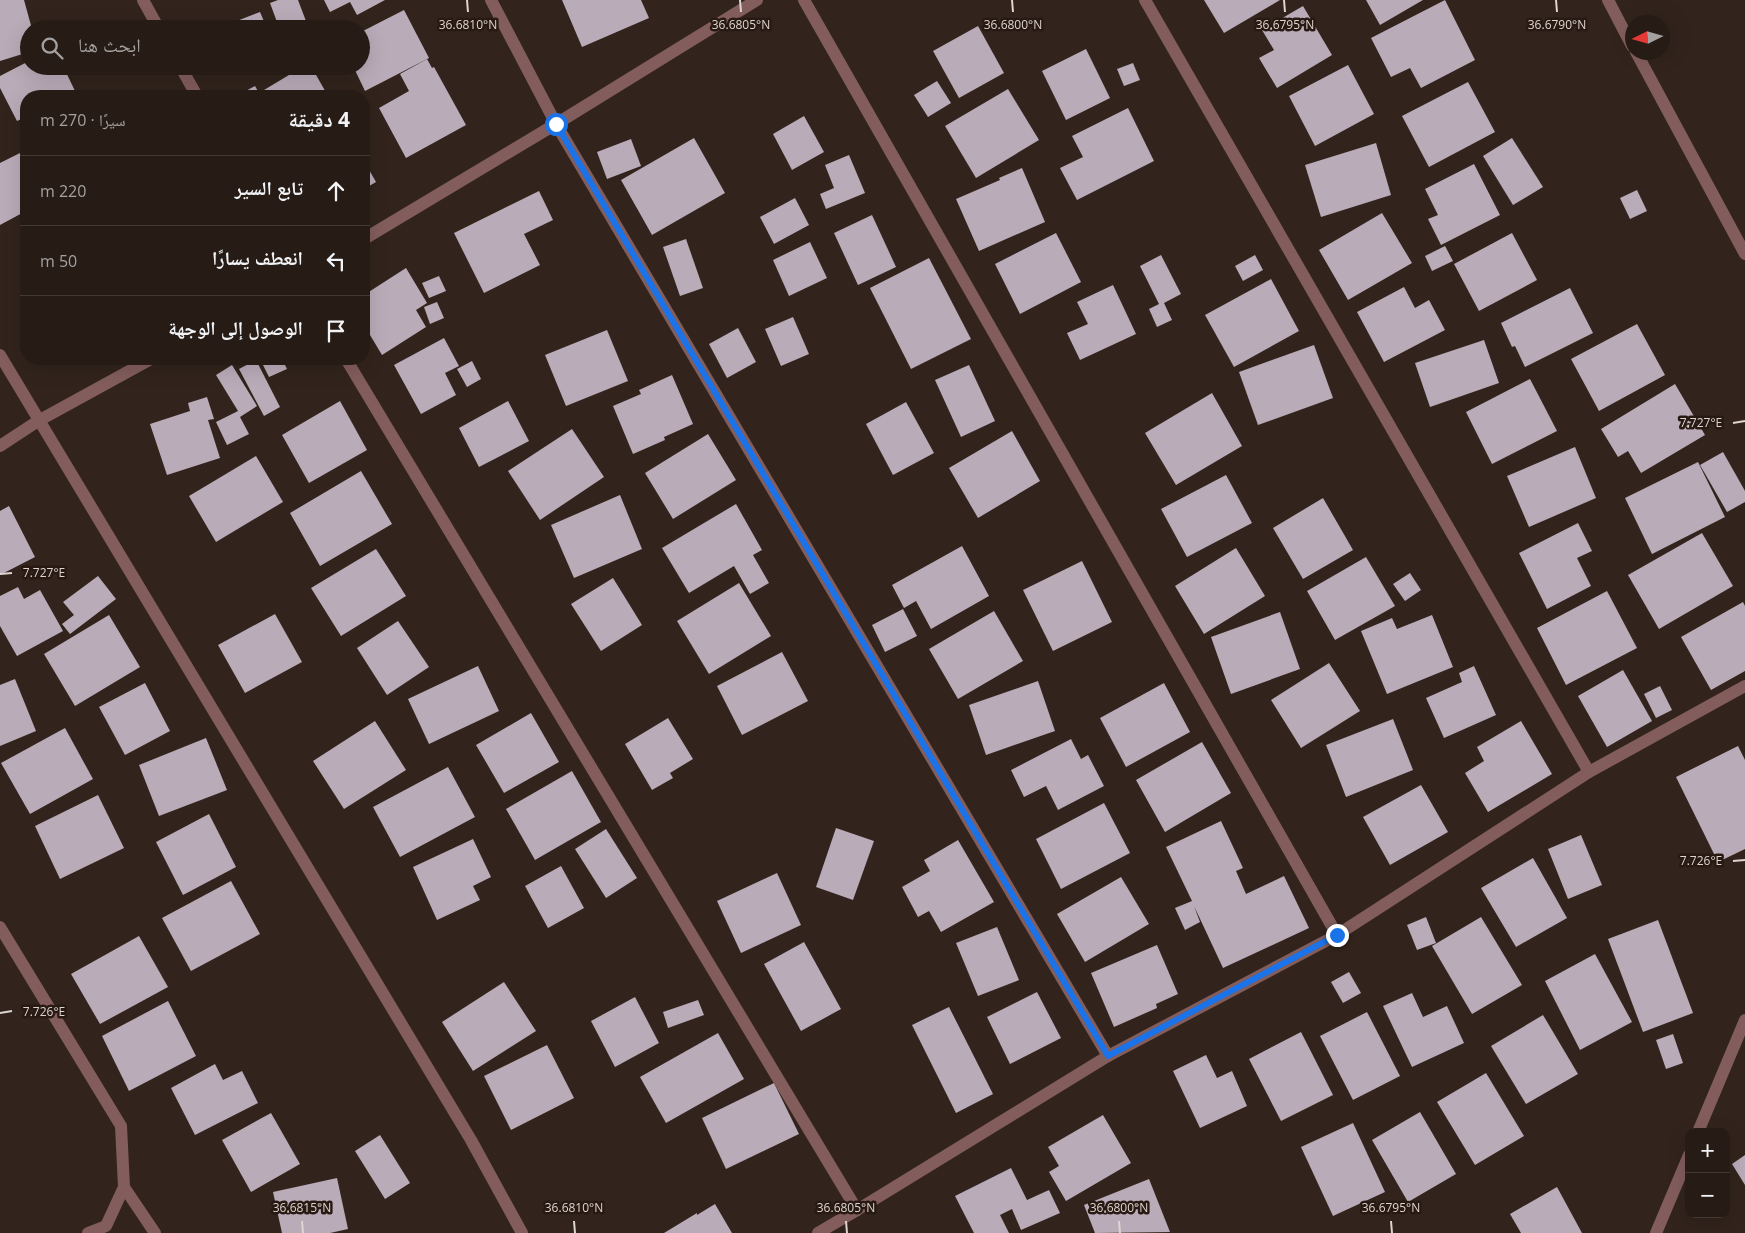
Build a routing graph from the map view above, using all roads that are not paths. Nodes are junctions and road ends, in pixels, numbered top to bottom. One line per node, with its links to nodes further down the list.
1 (143, 0): 7 (street)
2 (491, 0): 12 (street)
3 (757, 0): 12 (street)
4 (804, 0): 23 (street)
5 (1145, 0): 21 (street)
6 (1608, 0): 8 (street)
7 (154, 20)
8 (1625, 33)
9 (1640, 60): 14 (street)
10 (185, 75): 11 (street)
11 (193, 90)
12 (556, 124): 13 (street); 25 (street)
13 (370, 235)
14 (1745, 254)
15 (0, 355): 18 (street)
16 (140, 365): 18 (street)
17 (350, 365): 29 (street)
18 (38, 421): 19 (street); 32 (street)
19 (0, 446)
20 (1745, 686): 21 (street)
21 (1589, 772): 23 (street)
22 (0, 927): 28 (street)
23 (1337, 935): 25 (street)
24 (1745, 1020): 26 (street)
25 (1108, 1056): 29 (street)
26 (1700, 1128)
27 (1685, 1164): 34 (street)
28 (124, 1187): 30 (street); 31 (street)
29 (857, 1210): 33 (street)
30 (88, 1233)
31 (155, 1233)
32 (522, 1233)
33 (818, 1233)
34 (1656, 1233)

